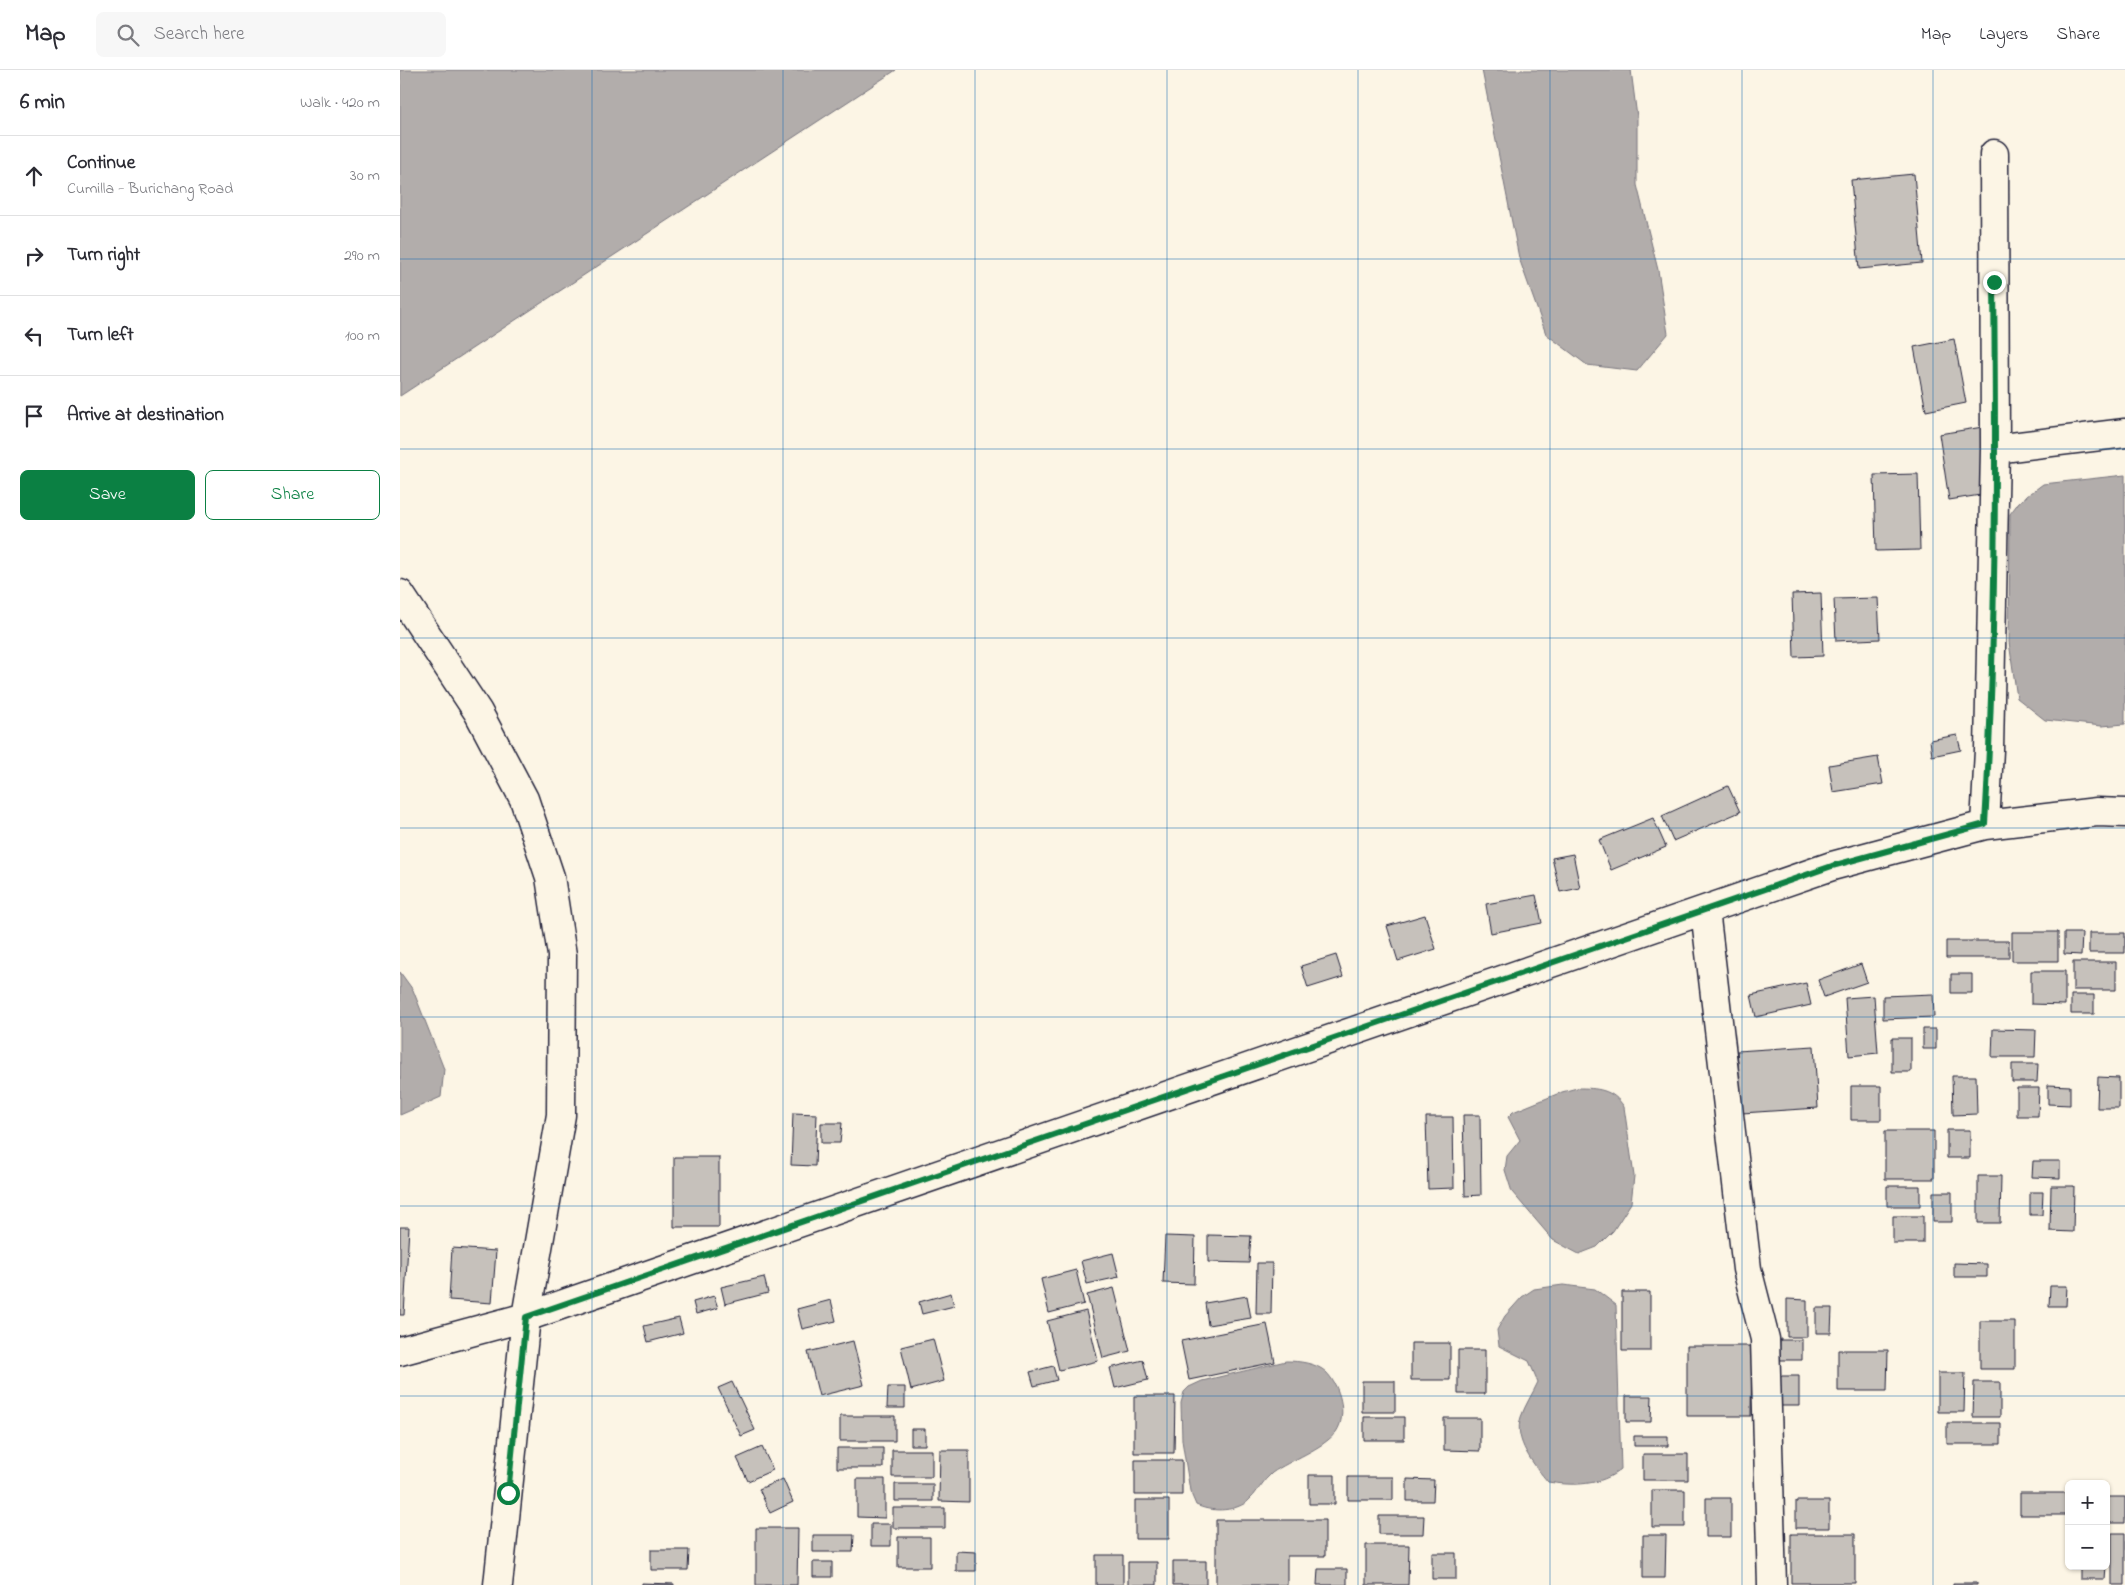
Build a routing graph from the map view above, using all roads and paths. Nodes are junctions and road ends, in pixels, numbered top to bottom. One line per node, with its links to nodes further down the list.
1 (1994, 154): 3 (street)
2 (2125, 433): 3 (street)
3 (1995, 449): 6 (street)
4 (400, 594): 8 (street)
5 (2125, 813): 6 (street)
6 (1985, 824): 7 (street)
7 (1705, 910): 8 (street); 11 (street)
8 (526, 1317): 9 (street); 10 (street)
9 (400, 1351)
10 (498, 1585)
11 (1772, 1585)

